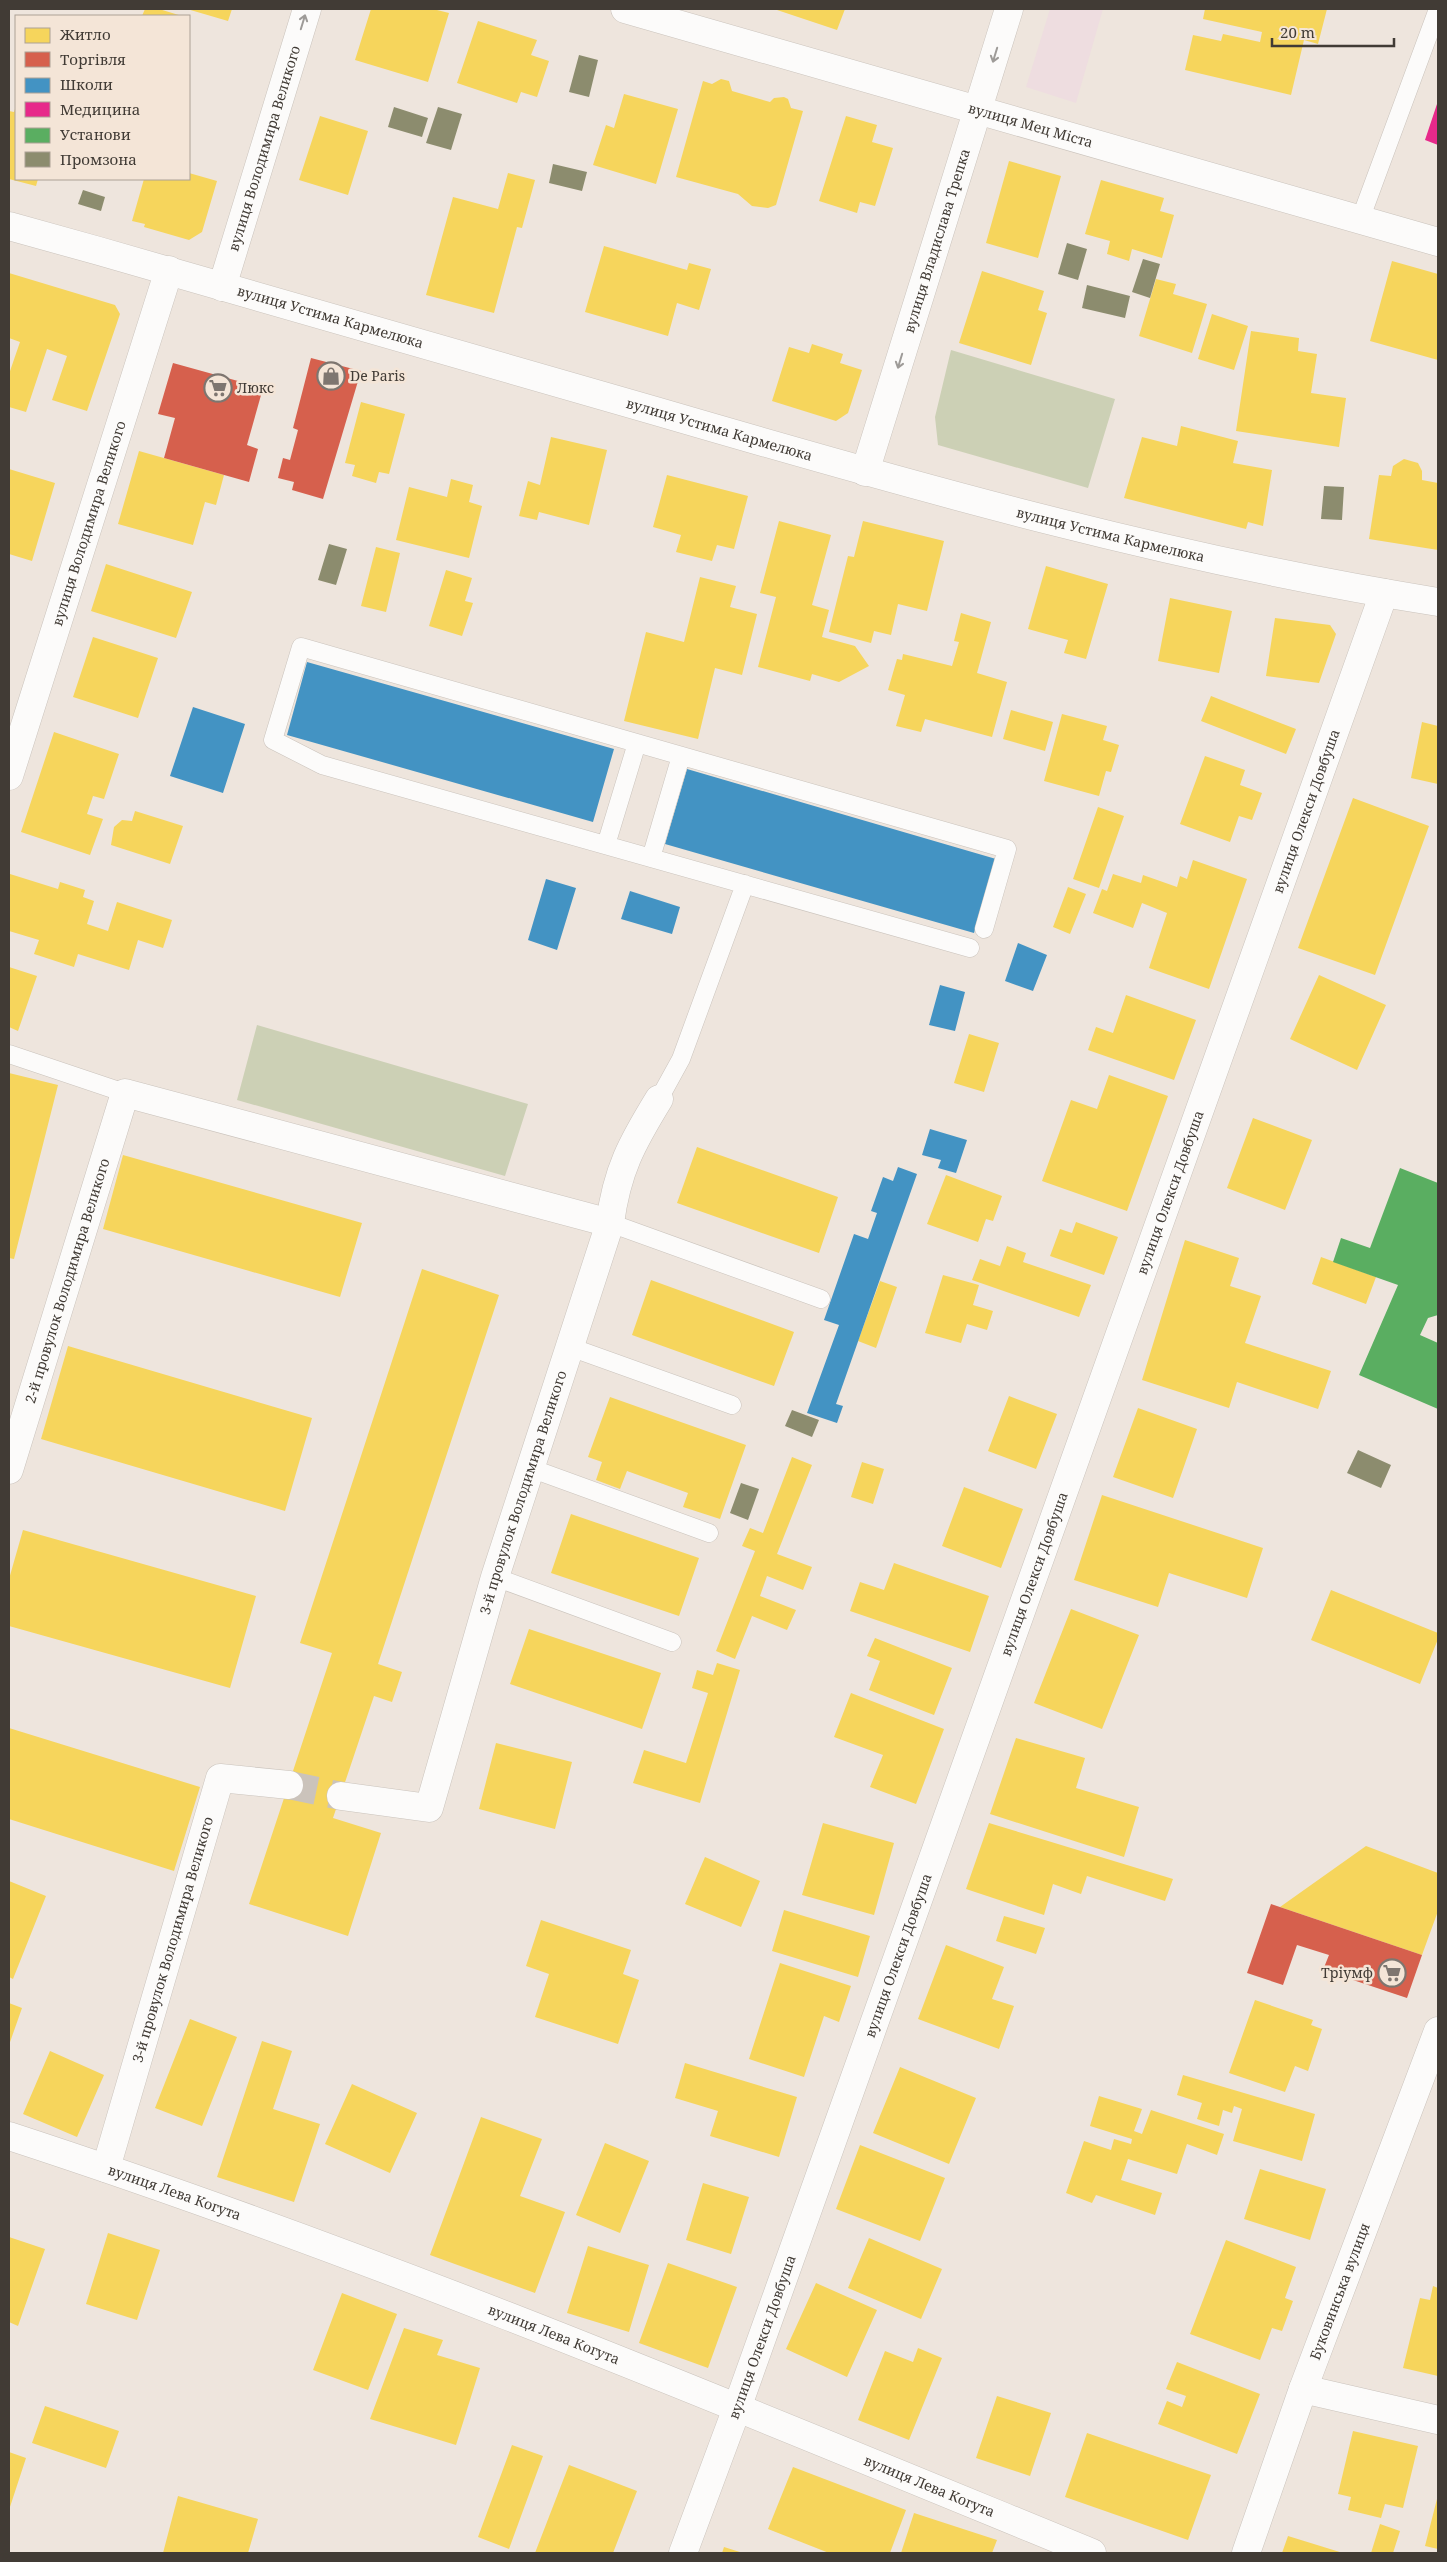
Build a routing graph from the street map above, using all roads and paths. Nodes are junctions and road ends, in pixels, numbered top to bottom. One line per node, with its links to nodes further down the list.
1 (307, 9): 10 (street, вулиця Володимира Великого, one-way to 1)
2 (625, 9): 5 (street, вулиця Мец Міста)
3 (1009, 9): 5 (street, вулиця Владислава Трепка, one-way to 5)
4 (1438, 9): 6 (lane)
5 (978, 111): 6 (street, вулиця Мец Міста); 11 (street, вулиця Владислава Трепка, one-way to 11)
6 (1360, 220): 8 (street, вулиця Мец Міста)
7 (9, 226): 9 (street, вулиця Устима Кармелюка)
8 (1438, 242)
9 (168, 270): 10 (street, вулиця Устима Кармелюка); 16 (street, вулиця Володимира Великого)
10 (222, 287): 11 (street, вулиця Устима Кармелюка)
11 (865, 472): 12 (street, вулиця Устима Кармелюка)
12 (1384, 593): 13 (street, вулиця Устима Кармелюка); 40 (street, вулиця Олекси Довбуша)
13 (1438, 602)
14 (637, 743): 15 (lane); 17 (lane); 17 (lane)
15 (681, 756): 18 (lane); 20 (lane)
16 (9, 776)
17 (606, 845): 18 (lane)
18 (651, 858): 19 (lane)
19 (744, 884): 21 (lane); 24 (lane)
20 (984, 930)
21 (970, 948)
22 (9, 1054): 23 (lane)
23 (125, 1093): 25 (street); 30 (street, 2-й провулок Володимира Великого)
24 (659, 1099): 25 (street, 3-й провулок Володимира Великого)
25 (610, 1222): 26 (lane); 27 (street, 3-й провулок Володимира Великого)
26 (821, 1299)
27 (570, 1347): 28 (lane); 29 (street, 3-й провулок Володимира Великого)
28 (732, 1405)
29 (530, 1468): 31 (lane); 32 (street, 3-й провулок Володимира Великого)
30 (9, 1470)
31 (709, 1533)
32 (495, 1578): 33 (lane); 35 (street, 3-й провулок Володимира Великого)
33 (672, 1642)
34 (289, 1785): 38 (street, 3-й провулок Володимира Великого)
35 (341, 1796)
36 (1438, 2033): 39 (street, Буковинська вулиця)
37 (9, 2136): 38 (street, вулиця Лева Когута)
38 (106, 2168): 40 (street, вулиця Лева Когута)
39 (1302, 2389): 41 (street); 44 (street, Буковинська вулиця)
40 (737, 2408): 42 (street, вулиця Олекси Довбуша); 43 (street, вулиця Лева Когута)
41 (1438, 2420)
42 (683, 2553)
43 (1092, 2553)
44 (1246, 2553)

